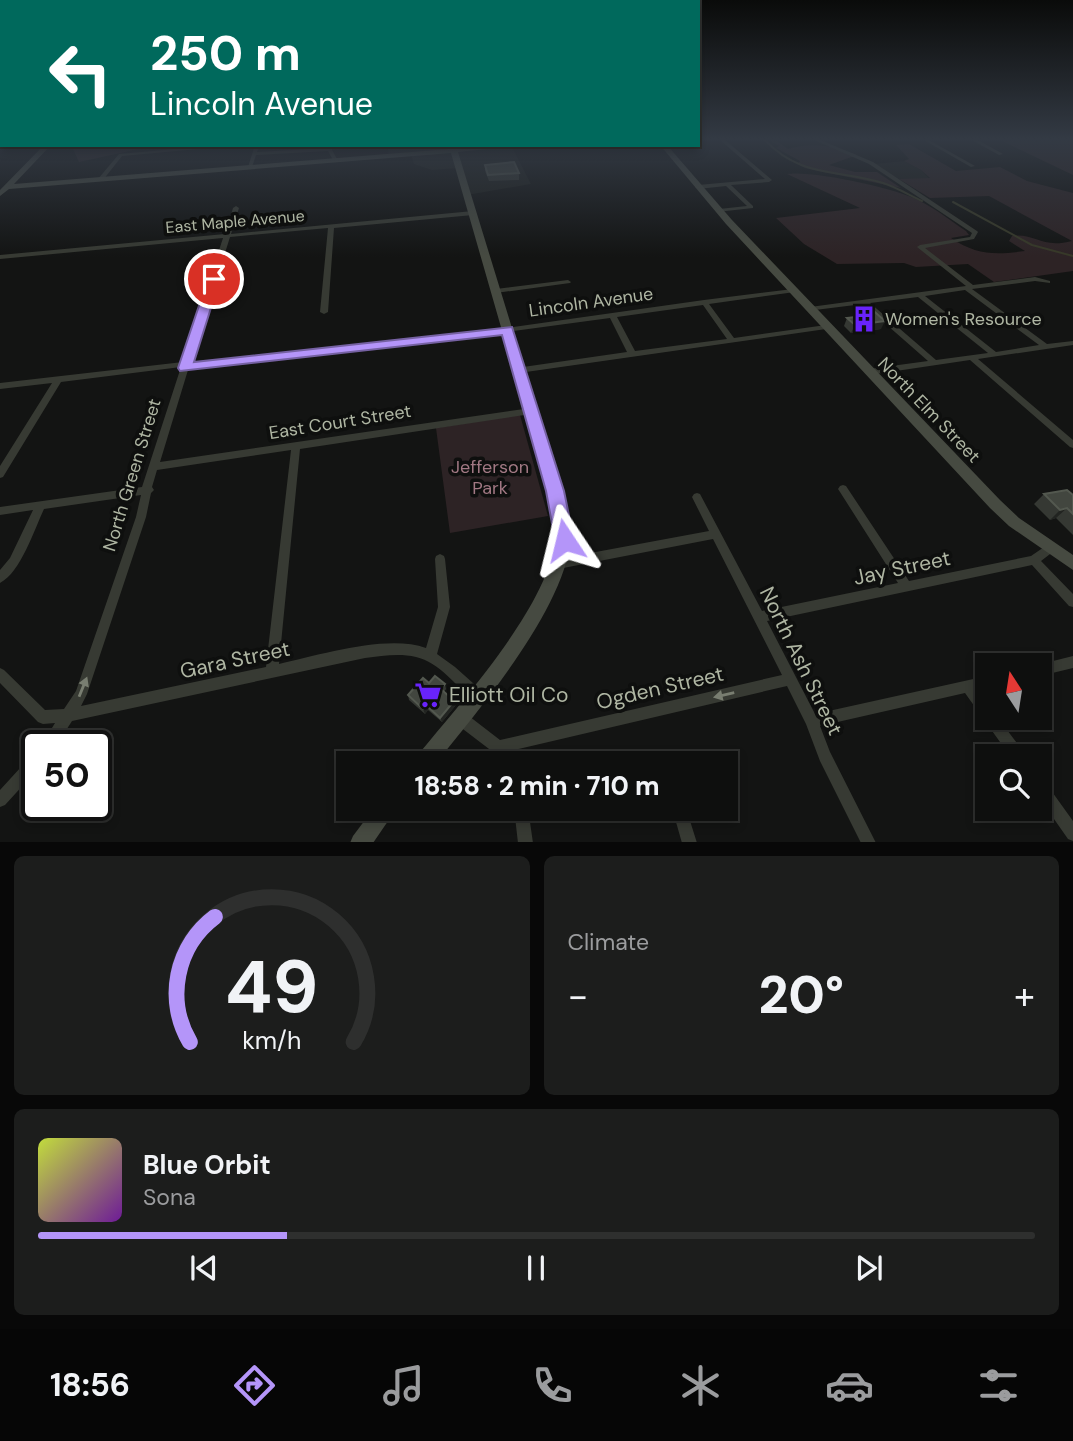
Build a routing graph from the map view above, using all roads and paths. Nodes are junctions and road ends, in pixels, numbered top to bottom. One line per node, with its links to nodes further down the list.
1 (121, 178): 6 (main road)
2 (462, 178): 13 (main road)
3 (691, 178): 9 (main road, North Elm Street)
4 (767, 178): 7 (street)
5 (893, 178): 19 (street)
6 (101, 180): 8 (main road)
7 (727, 184): 9 (street); 12 (street)
8 (4, 187): 10 (main road)
9 (698, 187): 12 (main road, North Elm Street)
10 (0, 194)
11 (236, 208): 15 (street, North Green Street)
12 (719, 211): 21 (main road, North Elm Street)
13 (473, 213): 14 (street, East Maple Avenue); 20 (main road)
14 (331, 226): 15 (street, East Maple Avenue); 26 (street)
15 (228, 236): 16 (street, East Maple Avenue); 37 (street, North Green Street)
16 (0, 257)
17 (568, 282): 20 (street)
18 (1048, 282): 19 (street)
19 (969, 288): 22 (street); 32 (street)
20 (496, 291): 29 (main road)
21 (793, 291): 23 (street, Lincoln Avenue); 25 (main road, North Elm Street)
22 (920, 295): 24 (street); 34 (street)
23 (704, 302): 27 (street, Lincoln Avenue); 30 (street)
24 (866, 302): 25 (street); 36 (street)
25 (810, 309): 28 (main road, North Elm Street)
26 (324, 312)
27 (612, 315): 29 (street, Lincoln Avenue); 33 (street)
28 (827, 327): 30 (street); 39 (main road, North Elm Street)
29 (508, 330): 37 (street, Lincoln Avenue); 38 (main road)
30 (732, 340): 33 (street)
31 (1073, 343): 32 (street)
32 (1046, 347): 34 (street)
33 (632, 354): 38 (street)
34 (994, 354): 35 (street)
35 (971, 357): 36 (street); 43 (street)
36 (935, 363): 39 (street)
37 (186, 366): 40 (street, Lincoln Avenue); 45 (street, North Green Street)
38 (519, 370): 42 (main road)
39 (869, 372): 53 (main road, North Elm Street)
40 (58, 379): 41 (street, Lincoln Avenue); 46 (street)
41 (0, 386)
42 (531, 411): 44 (street, East Court Street); 57 (main road)
43 (1073, 445)
44 (296, 447): 45 (street, East Court Street); 65 (street)
45 (153, 467): 48 (street, North Green Street)
46 (0, 474)
47 (843, 489): 59 (street)
48 (149, 490): 50 (street); 72 (street, North Green Street, one-way to 48)
49 (697, 497): 52 (street, North Ash Street)
50 (40, 506): 51 (street); 58 (street)
51 (0, 511)
52 (716, 534): 57 (street); 61 (street, North Ash Street)
53 (1050, 548): 55 (street, Jay Street); 56 (main road, North Elm Street)
54 (440, 559): 62 (street)
55 (1034, 560): 59 (street, Jay Street); 60 (street)
56 (1072, 561)
57 (558, 564): 71 (main road)
58 (0, 578)
59 (907, 587): 61 (street, Jay Street)
60 (1073, 602)
61 (759, 617): 67 (street, North Ash Street)
62 (431, 654): 65 (street, Gara Street); 71 (street)
63 (1073, 662): 64 (street)
64 (1052, 667)
65 (272, 672): 72 (street, Gara Street)
66 (0, 674): 72 (street, Gara Street)
67 (790, 679): 74 (street, North Ash Street); 76 (street, Ogden Street, one-way to 76)
68 (975, 685): 69 (street)
69 (968, 686): 70 (street); 74 (street)
70 (975, 696)
71 (478, 697): 73 (main road)
72 (68, 715): 75 (street, North Green Street)
73 (460, 718): 76 (street); 77 (main road)
74 (812, 721): 89 (street, North Ash Street)
75 (58, 730)
76 (498, 747): 78 (street)
77 (434, 751)
78 (501, 751)
79 (21, 777): 80 (street)
80 (0, 800)
81 (1052, 804): 85 (street)
82 (377, 821): 86 (main road)
83 (523, 821): 87 (street)
84 (683, 821): 88 (street)
85 (1073, 834)
86 (360, 842)
87 (526, 842)
88 (690, 842)
89 (869, 842)

